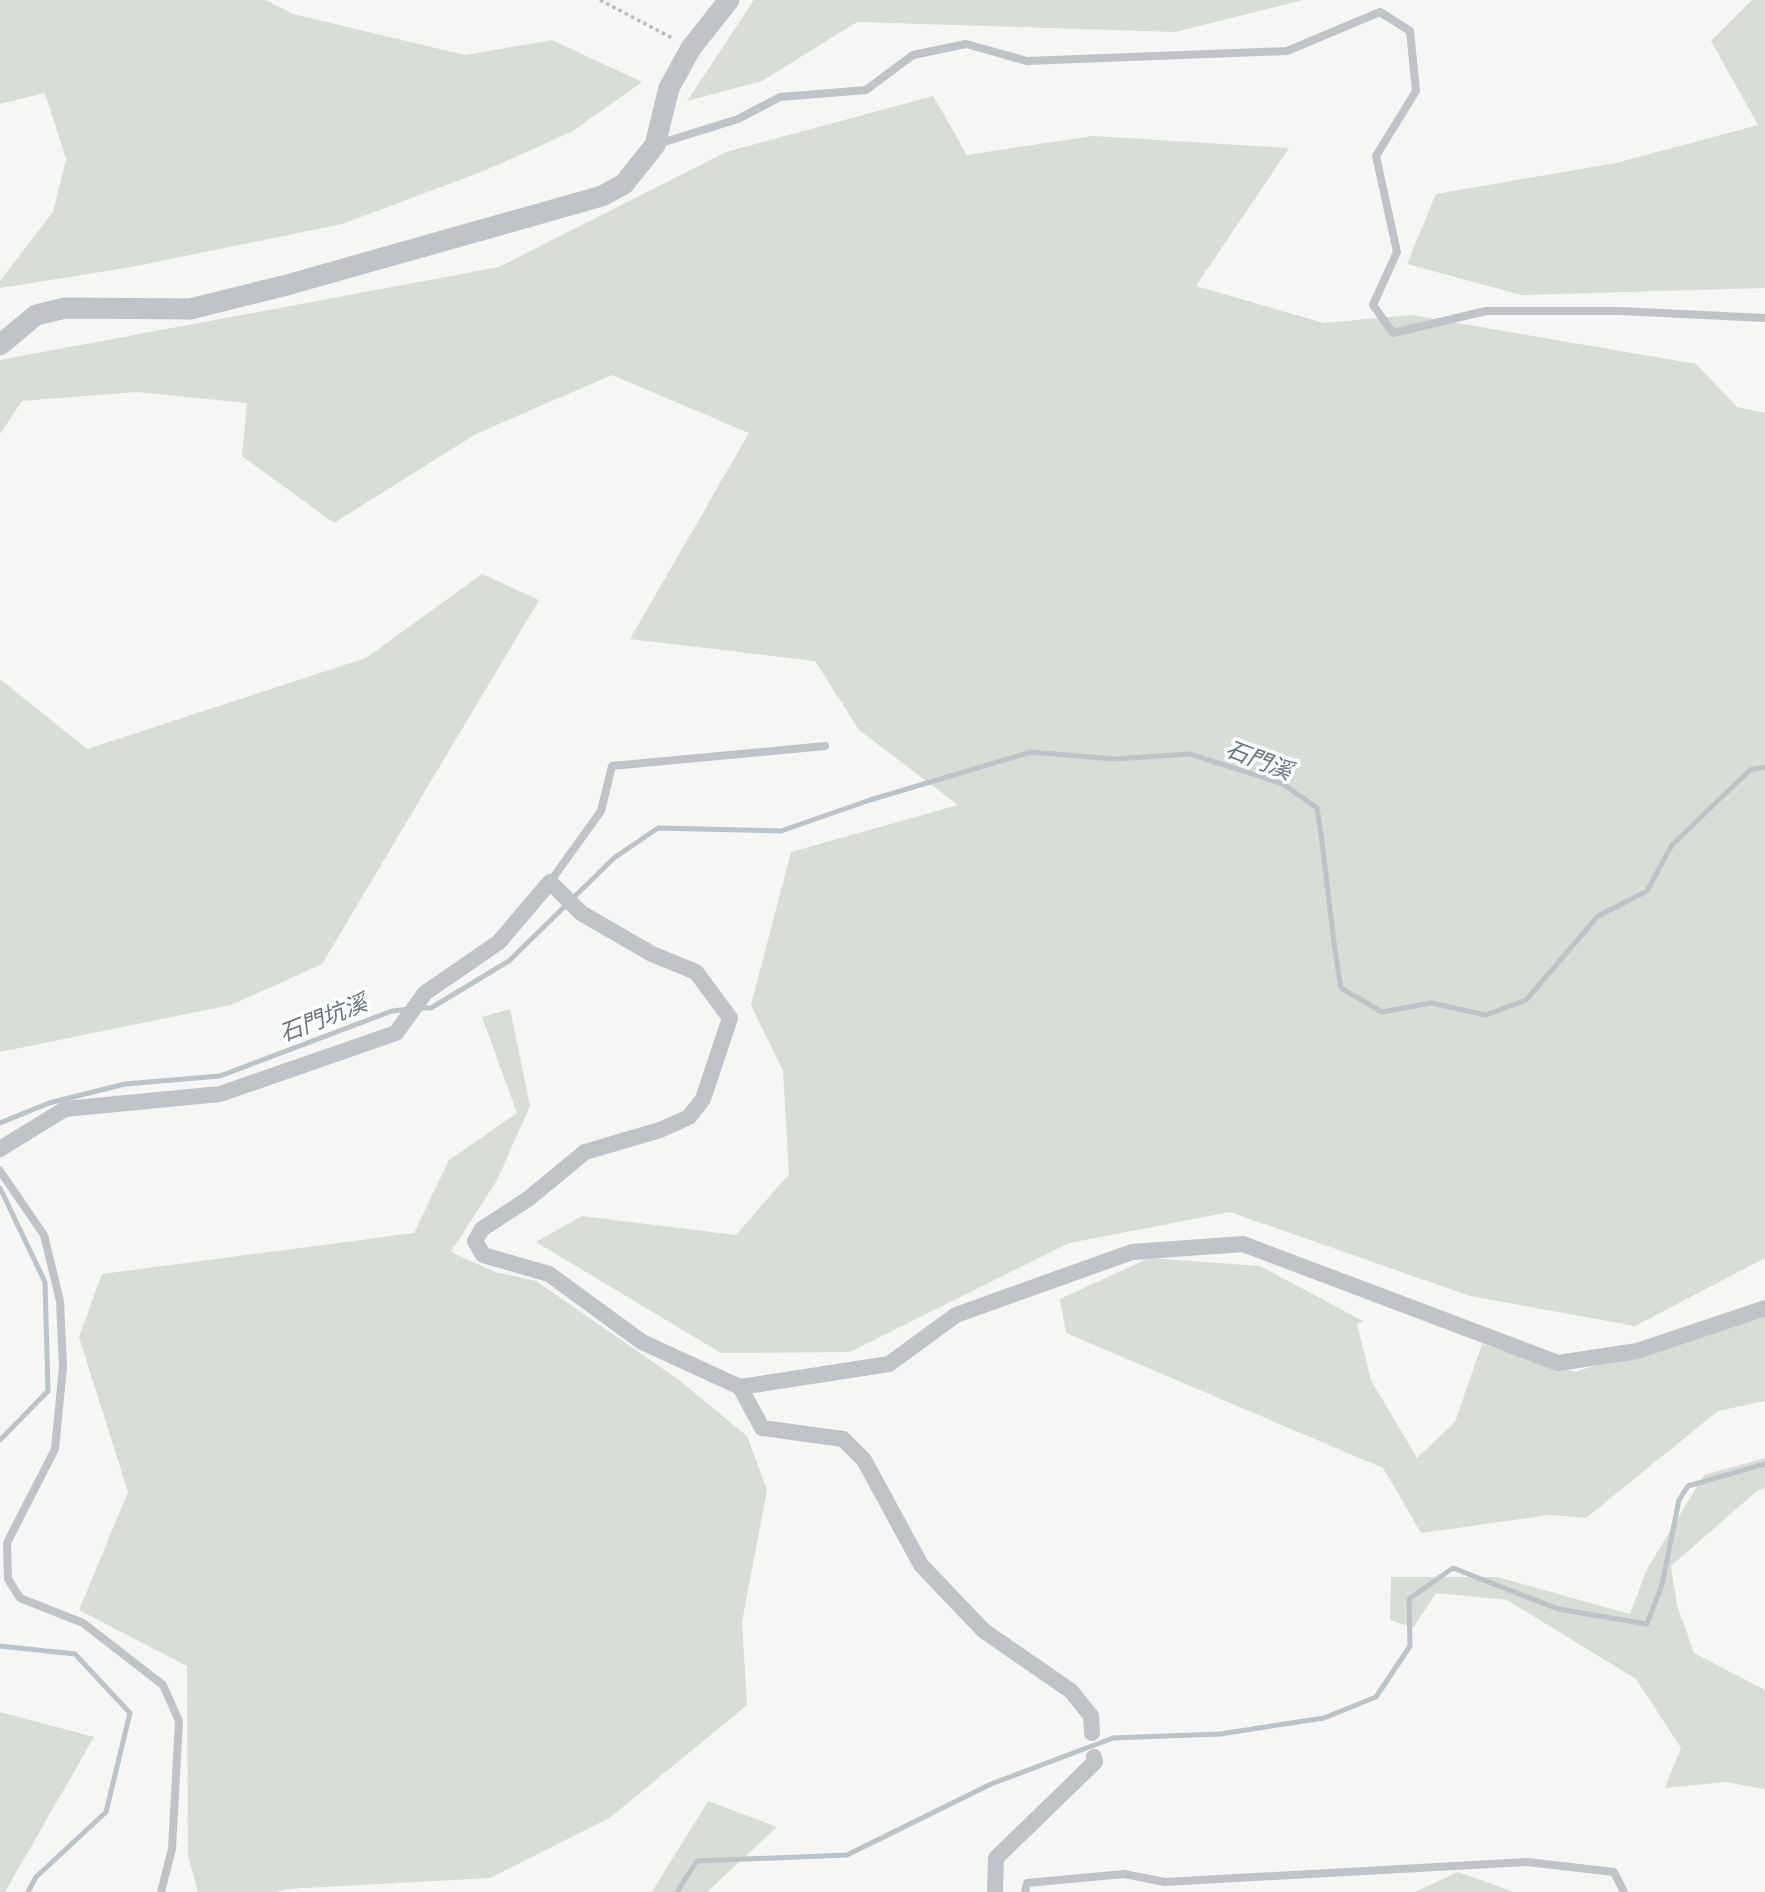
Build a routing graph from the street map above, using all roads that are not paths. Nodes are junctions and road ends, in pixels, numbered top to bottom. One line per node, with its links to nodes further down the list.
1 (729, 0): 2 (street)
2 (655, 145): 3 (lane); 4 (street)
3 (1765, 318)
4 (0, 345)
5 (825, 746): 6 (lane)
6 (556, 887): 7 (street); 10 (street)
7 (0, 1149)
8 (0, 1171): 13 (lane)
9 (1765, 1308): 10 (street)
10 (740, 1387): 11 (street)
11 (1092, 1733): 12 (lane)
12 (1094, 1757): 14 (street)
13 (161, 1892)
14 (995, 1892)
15 (1025, 1892): 16 (lane)
16 (1624, 1892)

